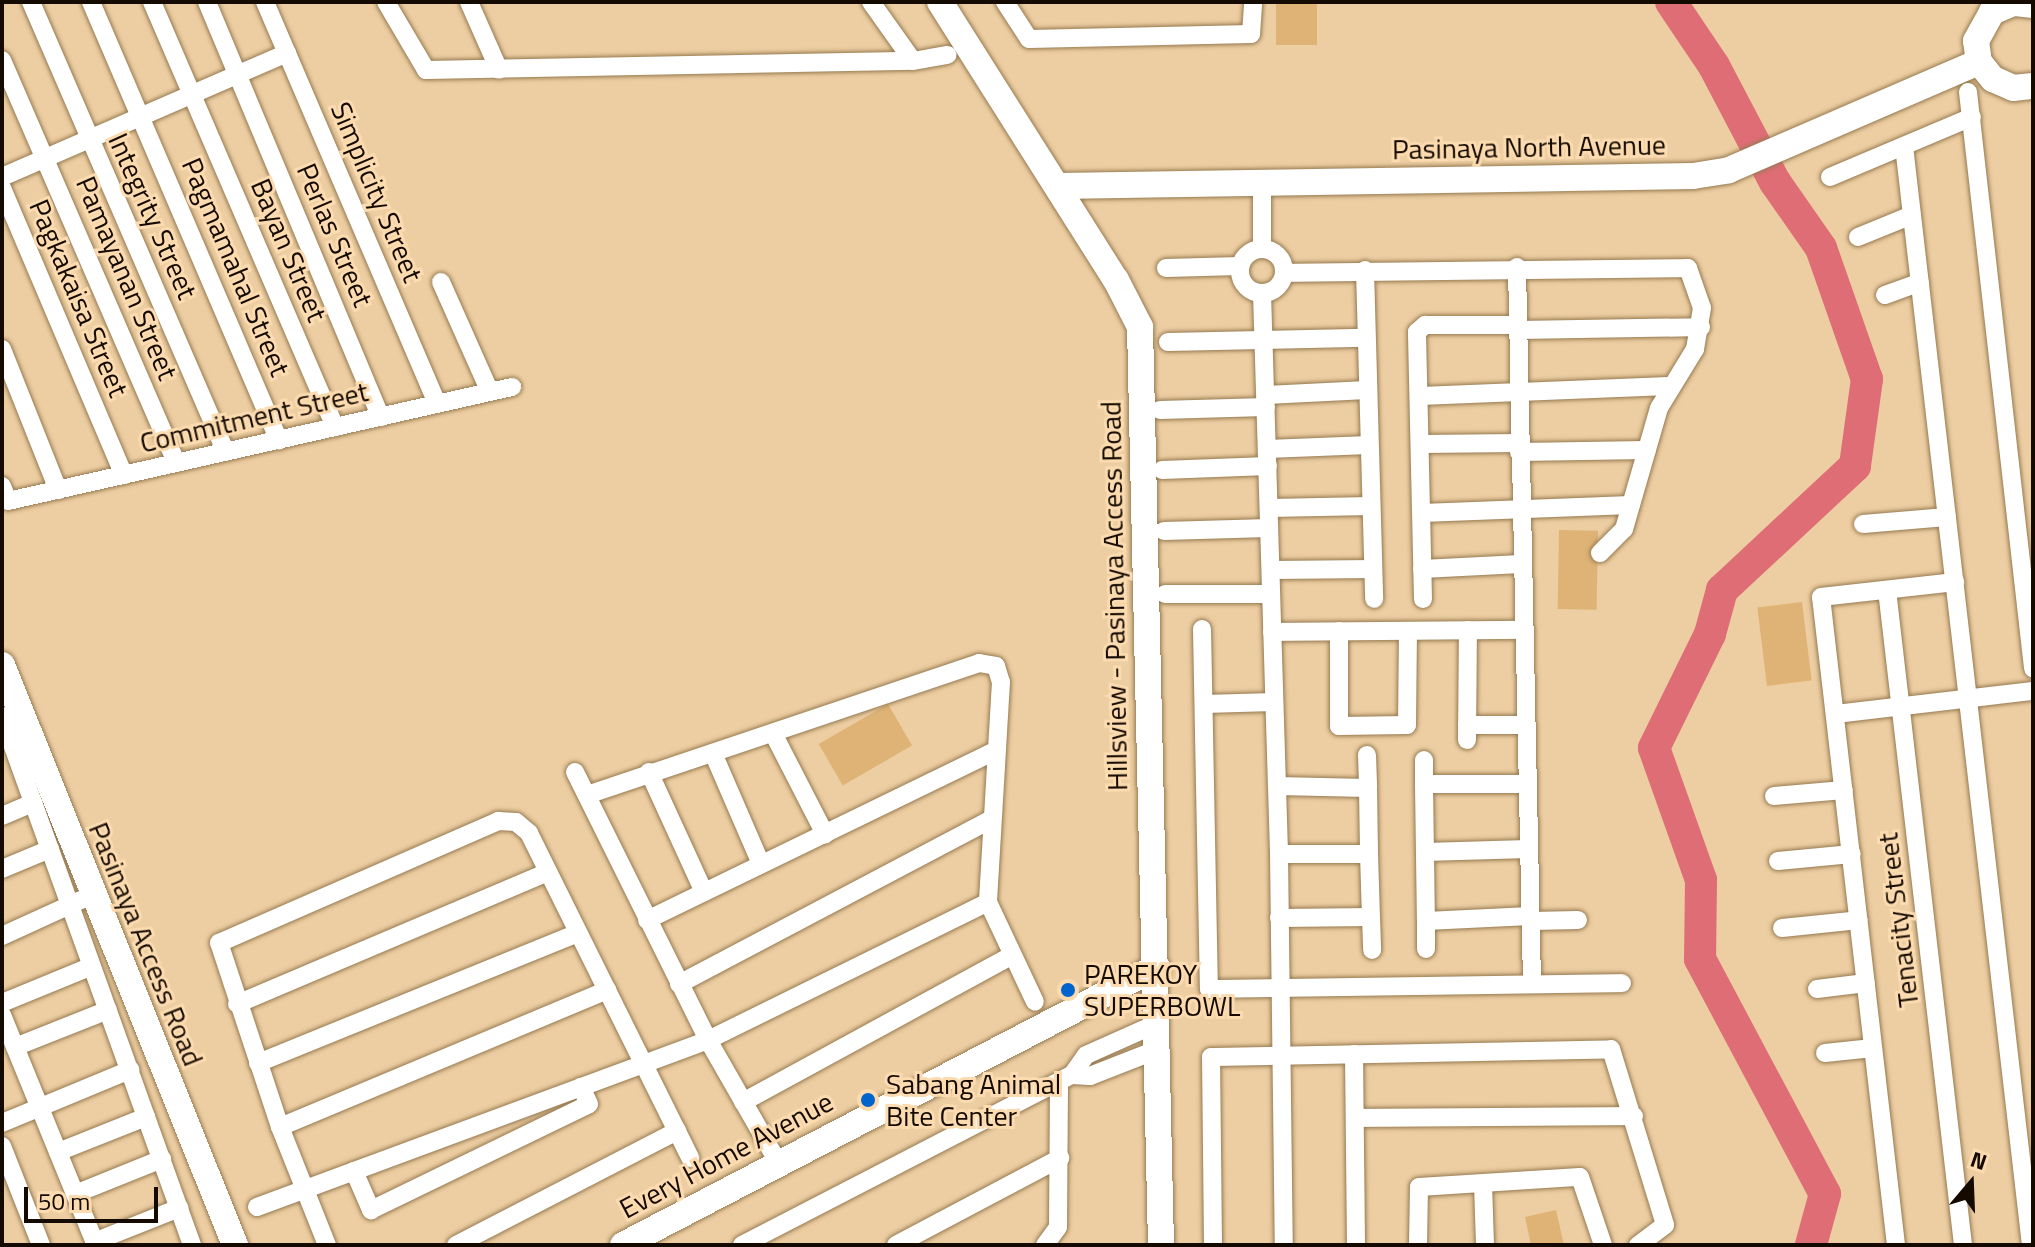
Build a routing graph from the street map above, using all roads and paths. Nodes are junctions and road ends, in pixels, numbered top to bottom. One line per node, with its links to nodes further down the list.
1 (31, 2): 26 (street, Integrity Street)
2 (91, 2): 24 (street, Pagmamahal Street)
3 (152, 2): 23 (street, Bayan Street)
4 (207, 2): 20 (street, Perlas Street)
5 (265, 2): 14 (street, Simplicity Street)
6 (386, 2): 19 (street)
7 (469, 2): 19 (street)
8 (871, 2): 17 (street)
9 (940, 2): 32 (street, Hillsview - Pasinaya Access Road)
10 (1005, 2): 11 (street)
11 (1253, 2)
12 (2001, 4): 13 (street); 18 (street)
13 (2033, 5)
14 (287, 53): 20 (street); 59 (street, Simplicity Street)
15 (947, 55): 17 (street)
16 (2, 60): 28 (street, Pamayanan Street)
17 (913, 61): 19 (street)
18 (1979, 62): 21 (street); 31 (street, Pasinaya North Avenue)
19 (499, 70)
20 (238, 75): 23 (street); 61 (street, Perlas Street)
21 (2033, 86)
22 (1968, 92): 25 (street)
23 (192, 95): 24 (street); 62 (street, Bayan Street)
24 (141, 117): 26 (street); 63 (street, Pagmamahal Street)
25 (1972, 117): 27 (street); 102 (street)
26 (89, 139): 28 (street); 68 (street, Integrity Street)
27 (1904, 146): 30 (street); 34 (street)
28 (45, 158): 29 (street); 70 (street, Pamayanan Street)
29 (2, 177)
30 (1830, 177)
31 (1262, 183): 32 (street, Pasinaya North Avenue); 36 (street)
32 (1057, 186): 157 (street, Hillsview - Pasinaya Access Road)
33 (2, 188): 72 (street, Pagkakaisa Street)
34 (1912, 215): 35 (street); 43 (street)
35 (1858, 237)
36 (1262, 249): 37 (street); 41 (street)
37 (1240, 266): 39 (street); 44 (street)
38 (1517, 267): 40 (street); 46 (street); 47 (street)
39 (1166, 268)
40 (1365, 270): 41 (street); 48 (street)
41 (1284, 273): 44 (street)
42 (441, 282): 55 (street)
43 (1920, 282): 45 (street); 80 (street)
44 (1262, 293): 49 (street)
45 (1885, 295)
46 (1518, 327): 47 (street); 56 (street); 57 (street)
47 (1701, 327): 52 (street)
48 (1366, 338): 49 (street); 54 (street)
49 (1265, 341): 50 (street); 58 (street)
50 (1168, 342)
51 (2, 349): 73 (street)
52 (1671, 386): 56 (street); 67 (street)
53 (512, 387): 55 (street, Commitment Street)
54 (1367, 390): 58 (street); 65 (street)
55 (490, 392): 59 (street, Commitment Street)
56 (1518, 393): 57 (street); 66 (street)
57 (1420, 396): 64 (street)
58 (1266, 401): 60 (street); 69 (street)
59 (437, 404): 61 (street, Commitment Street)
60 (1160, 410)
61 (381, 417): 62 (street, Commitment Street)
62 (335, 427): 63 (street, Commitment Street)
63 (279, 440): 68 (street, Commitment Street)
64 (1421, 444): 66 (street); 79 (street)
65 (1369, 445): 69 (street); 76 (street)
66 (1519, 448): 67 (street); 78 (street)
67 (1647, 450): 75 (street)
68 (226, 452): 70 (street, Commitment Street)
69 (1268, 458): 71 (street); 77 (street)
70 (176, 463): 72 (street, Commitment Street)
71 (1162, 470)
72 (124, 475): 73 (street, Commitment Street)
73 (58, 490): 74 (street, Commitment Street)
74 (5, 494)
75 (1631, 505): 78 (street); 84 (street)
76 (1371, 506): 77 (street); 86 (street)
77 (1269, 508): 82 (street)
78 (1520, 509): 79 (street); 85 (street)
79 (1422, 513): 87 (street)
80 (1947, 517): 81 (street); 89 (street)
81 (1863, 524)
82 (1269, 528): 83 (street); 88 (street)
83 (1164, 531)
84 (1600, 553)
85 (1521, 564): 87 (street); 97 (street)
86 (1373, 569): 88 (street); 93 (street)
87 (1422, 569): 94 (street)
88 (1271, 570): 92 (street)
89 (1955, 582): 90 (street); 104 (street)
90 (1887, 590): 107 (street, Tenacity Street); 108 (street)
91 (1165, 594): 92 (street)
92 (1271, 594): 100 (street)
93 (1374, 599)
94 (1423, 599)
95 (1202, 629): 106 (street)
96 (1468, 630): 97 (street); 99 (street); 110 (street)
97 (1522, 630): 110 (street)
98 (1339, 631): 99 (street); 99 (street); 100 (street)
99 (1408, 631)
100 (1272, 632): 105 (street)
101 (2, 665): 141 (street, Pasinaya Access Road)
102 (2033, 668)
103 (2033, 691): 104 (street)
104 (1968, 699): 107 (street); 223 (street)
105 (1274, 702): 106 (street); 121 (street)
106 (1204, 704): 162 (street)
107 (1901, 706): 108 (street); 222 (street, Tenacity Street)
108 (1836, 714): 123 (street)
109 (2, 716): 116 (street)
110 (1525, 725): 120 (street)
111 (773, 733): 112 (street); 113 (street); 129 (street)
112 (995, 751): 128 (street); 129 (street)
113 (713, 753): 118 (street); 137 (street)
114 (1367, 755): 122 (street)
115 (1424, 760): 119 (street)
116 (10, 761): 126 (street)
117 (575, 772): 124 (street)
118 (649, 772): 124 (street); 140 (street)
119 (1424, 784): 120 (street); 132 (street)
120 (1526, 784): 131 (street)
121 (1277, 786): 122 (street); 133 (street)
122 (1368, 788): 134 (street)
123 (1844, 790): 125 (street); 135 (street)
124 (587, 795): 146 (street)
125 (1774, 796)
126 (33, 803): 127 (street); 130 (street)
127 (2, 816)
128 (990, 820): 142 (street); 160 (street)
129 (825, 834): 137 (street)
130 (50, 849): 138 (street); 141 (street)
131 (1528, 849): 132 (street); 145 (street)
132 (1425, 852): 149 (street)
133 (1279, 854): 134 (street); 144 (street)
134 (1369, 854): 143 (street)
135 (1852, 854): 136 (street); 148 (street)
136 (1778, 861)
137 (761, 864): 140 (street)
138 (2, 869)
139 (548, 872): 151 (street); 167 (street); 167 (street)
140 (704, 892): 146 (street)
141 (81, 900): 152 (street); 156 (street); 206 (street, Pasinaya Access Road)
142 (988, 902): 155 (street); 171 (street)
143 (1371, 917): 144 (street); 154 (street)
144 (1279, 918): 162 (street)
145 (1530, 918): 147 (street); 149 (street); 161 (street)
146 (647, 920): 160 (street)
147 (1578, 920)
148 (1859, 920): 150 (street); 159 (street)
149 (1426, 921): 153 (street)
150 (1782, 928)
151 (578, 933): 164 (street); 177 (street)
152 (2, 936)
153 (1426, 949)
154 (1372, 950)
155 (1011, 956): 165 (street); 182 (street)
156 (92, 966): 166 (street); 168 (street)
157 (1157, 967): 170 (street, Hillsview - Pasinaya Access Road); 195 (street, Every Home Avenue)
158 (1622, 983): 161 (street)
159 (1866, 983): 163 (street); 173 (street)
160 (679, 984): 171 (street)
161 (1532, 984): 162 (street)
162 (1281, 988): 176 (street)
163 (1817, 989)
164 (607, 990): 178 (street); 188 (street)
165 (1035, 1002)
166 (2, 1003)
167 (237, 1004): 177 (street)
168 (108, 1010): 172 (street); 179 (street)
169 (2, 1015): 172 (street)
170 (1158, 1036): 180 (street); 180 (street); 213 (street, Hillsview - Pasinaya Access Road)
171 (708, 1040): 178 (street); 182 (street)
172 (15, 1047): 183 (street)
173 (1873, 1048): 174 (street); 221 (street)
174 (1825, 1053)
175 (1354, 1054): 176 (street); 184 (street); 186 (street)
176 (1283, 1055): 214 (street); 215 (street)
177 (258, 1063): 188 (street)
178 (643, 1063): 181 (street); 189 (street)
179 (130, 1070): 183 (street); 185 (street)
180 (1066, 1079): 193 (street); 202 (street)
181 (581, 1087): 196 (street); 196 (street)
182 (743, 1102): 195 (street)
183 (40, 1108): 187 (street); 191 (street)
184 (1634, 1116): 186 (street); 220 (street)
185 (146, 1117): 191 (street); 194 (street)
186 (1355, 1118): 216 (street)
187 (2, 1123)
188 (280, 1127): 198 (street)
189 (677, 1131): 192 (street); 208 (street)
190 (2, 1146): 204 (street)
191 (58, 1152): 199 (street)
192 (690, 1158)
193 (1060, 1158): 211 (street); 212 (street)
194 (162, 1159): 199 (street); 201 (street)
195 (779, 1164): 209 (street, Every Home Avenue)
196 (354, 1171): 198 (street)
197 (1483, 1184): 217 (street); 218 (street); 219 (street)
198 (305, 1189): 200 (street); 207 (street)
199 (75, 1194): 203 (street)
200 (257, 1207)
201 (179, 1208): 203 (street); 205 (street)
202 (776, 1237): 210 (street)
203 (95, 1243)
204 (41, 1245)
205 (192, 1245)
206 (235, 1245)
207 (327, 1245)
208 (456, 1245)
209 (623, 1245)
210 (742, 1245)
211 (896, 1245)
212 (1045, 1245)
213 (1161, 1245)
214 (1213, 1245)
215 (1284, 1245)
216 (1356, 1245)
217 (1418, 1245)
218 (1485, 1245)
219 (1603, 1245)
220 (1638, 1245)
221 (1896, 1245)
222 (1963, 1245)
223 (2031, 1245)

